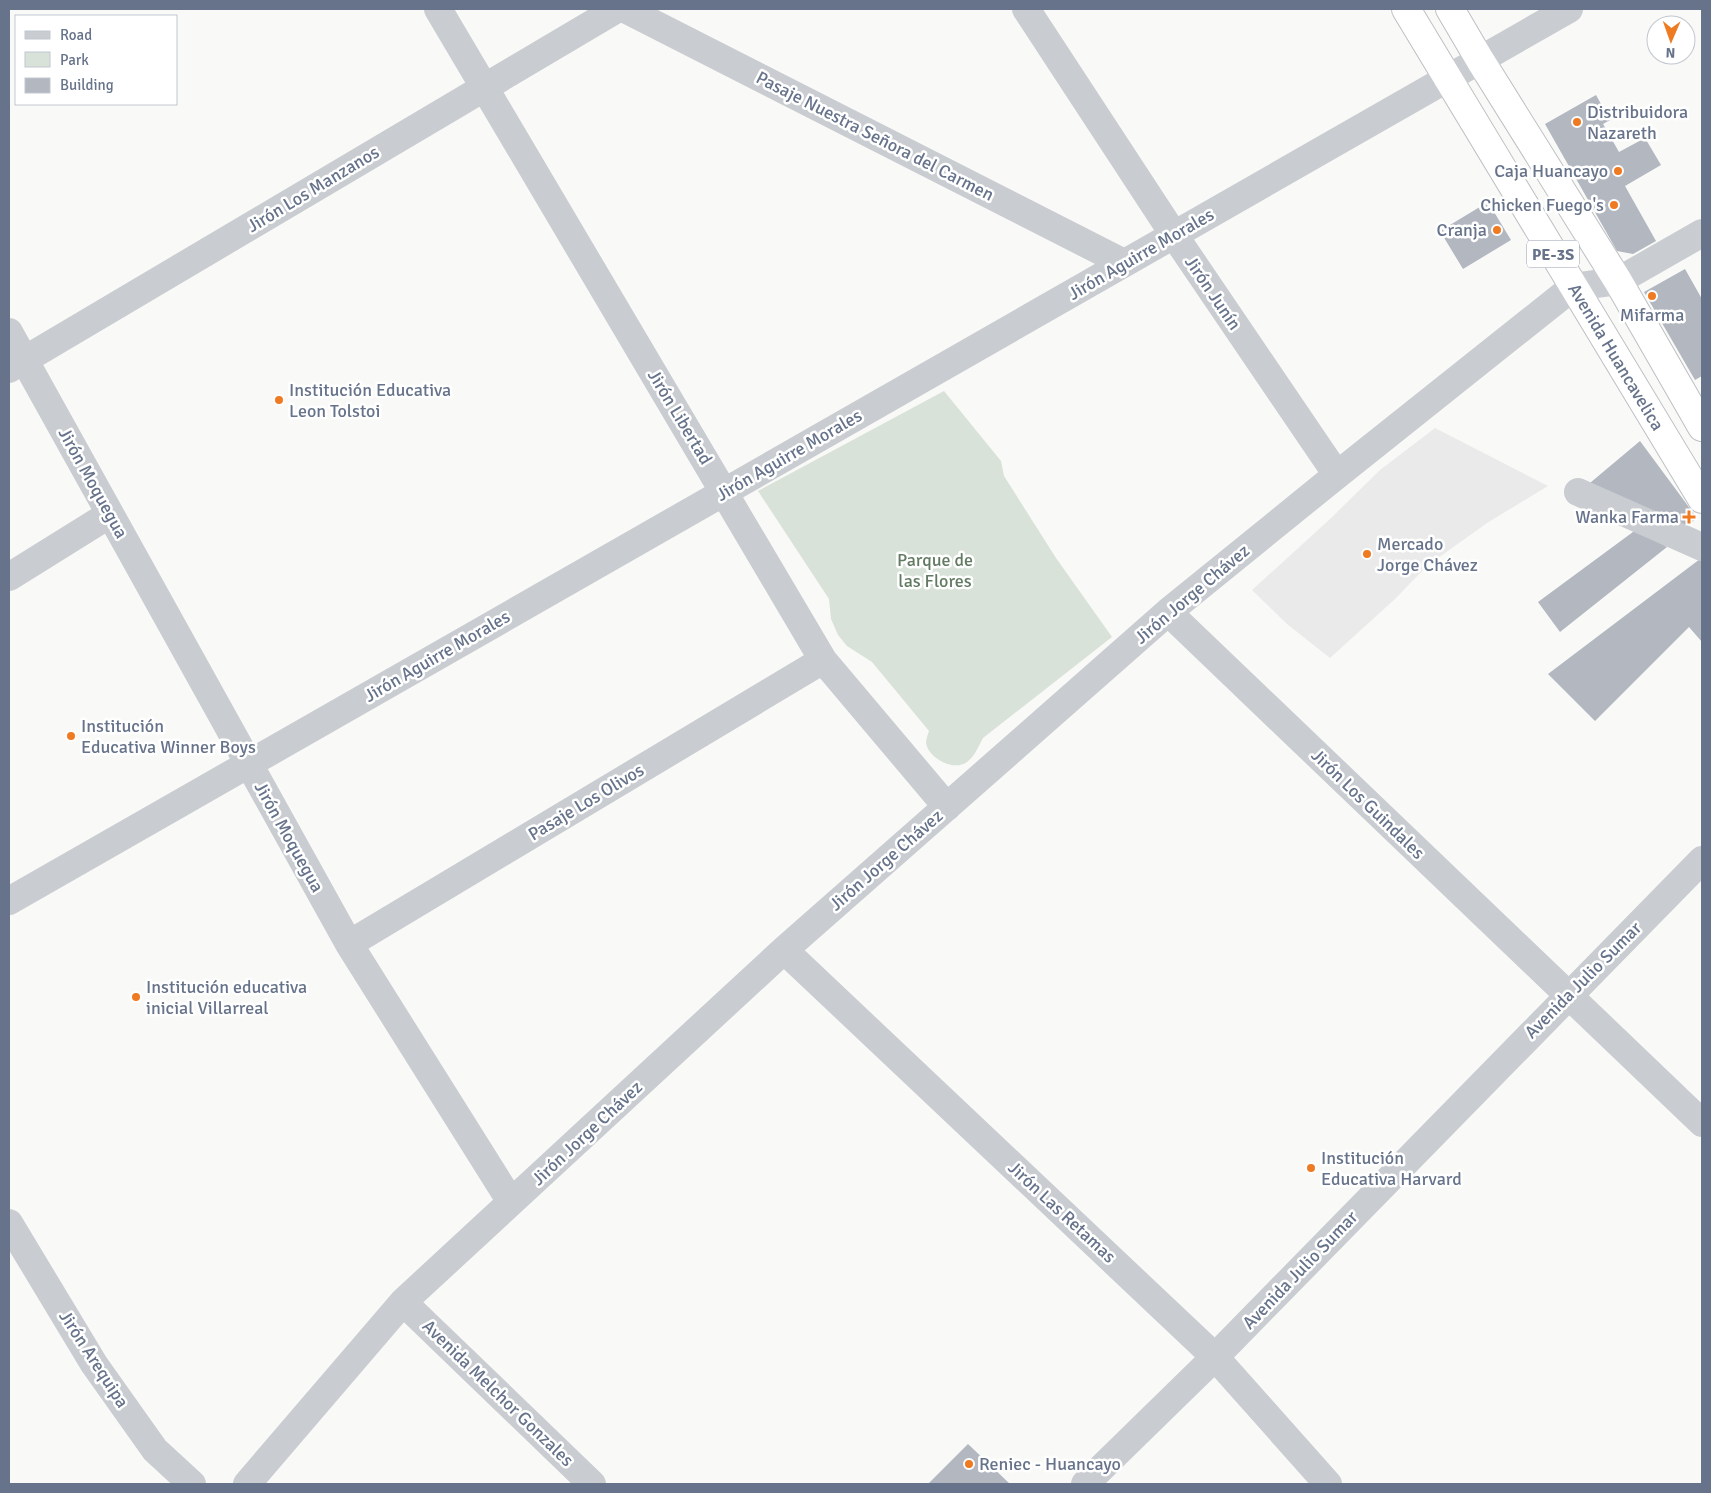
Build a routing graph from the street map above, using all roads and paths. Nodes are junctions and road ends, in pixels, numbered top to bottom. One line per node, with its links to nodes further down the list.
1 (438, 9): 10 (street, Jirón Libertad)
2 (617, 9): 10 (street, Jirón Los Manzanos)
3 (625, 9): 13 (street, Pasaje Nuestra Señora del Carmen)
4 (1026, 9): 12 (street, Jirón Junín)
5 (1406, 9): 9 (highway, Avenida Huancavelica / PE-3S)
6 (1450, 9): 8 (highway, PE-3S)
7 (1569, 9): 8 (street, Jirón Aguirre Morales)
8 (1480, 60): 9 (street, Jirón Aguirre Morales); 14 (highway, PE-3S)
9 (1448, 78): 12 (street, Jirón Aguirre Morales); 15 (highway, Avenida Huancavelica / PE-3S)
10 (485, 87): 17 (street, Jirón Los Manzanos); 20 (street, Jirón Libertad)
11 (1702, 232): 14 (street)
12 (1174, 235): 13 (street, Jirón Aguirre Morales); 19 (street, Jirón Junín)
13 (1124, 263): 20 (street, Jirón Aguirre Morales)
14 (1618, 281): 15 (street); 18 (highway, PE-3S)
15 (1573, 287): 19 (street, Jirón Jorge Chávez); 22 (highway, Avenida Huancavelica / PE-3S)
16 (9, 332): 17 (street, Jirón Moquegua)
17 (16, 365): 23 (street, Jirón Moquegua)
18 (1702, 427)
19 (1336, 475): 26 (street, Jirón Jorge Chávez)
20 (724, 492): 27 (street, Jirón Libertad); 28 (street, Jirón Aguirre Morales)
21 (1578, 492): 24 (street)
22 (1702, 498)
23 (110, 514): 25 (street); 28 (street, Jirón Moquegua)
24 (1702, 547)
25 (9, 577)
26 (1168, 612): 29 (street, Jirón Jorge Chávez); 34 (street, Jirón Los Guindales)
27 (823, 660): 29 (street, Jirón Libertad); 32 (street, Pasaje Los Olivos)
28 (248, 763): 31 (street, Jirón Aguirre Morales); 32 (street, Jirón Moquegua)
29 (947, 807): 33 (street, Jirón Jorge Chávez)
30 (1702, 860): 34 (street, Avenida Julio Sumar)
31 (9, 901)
32 (349, 944): 36 (street, Jirón Moquegua)
33 (784, 950): 36 (street, Jirón Jorge Chávez); 39 (street, Jirón Las Retamas)
34 (1568, 995): 35 (street, Jirón Los Guindales); 39 (street, Avenida Julio Sumar)
35 (1702, 1123)
36 (511, 1202): 38 (street, Jirón Jorge Chávez)
37 (9, 1223): 40 (street, Jirón Arequipa)
38 (403, 1302): 41 (street, Jirón Jorge Chávez); 42 (street, Avenida Melchor Gonzales)
39 (1215, 1357): 43 (street, Avenida Julio Sumar); 44 (street, Jirón Las Retamas)
40 (192, 1484)
41 (247, 1484)
42 (592, 1484)
43 (1085, 1484)
44 (1328, 1484)

